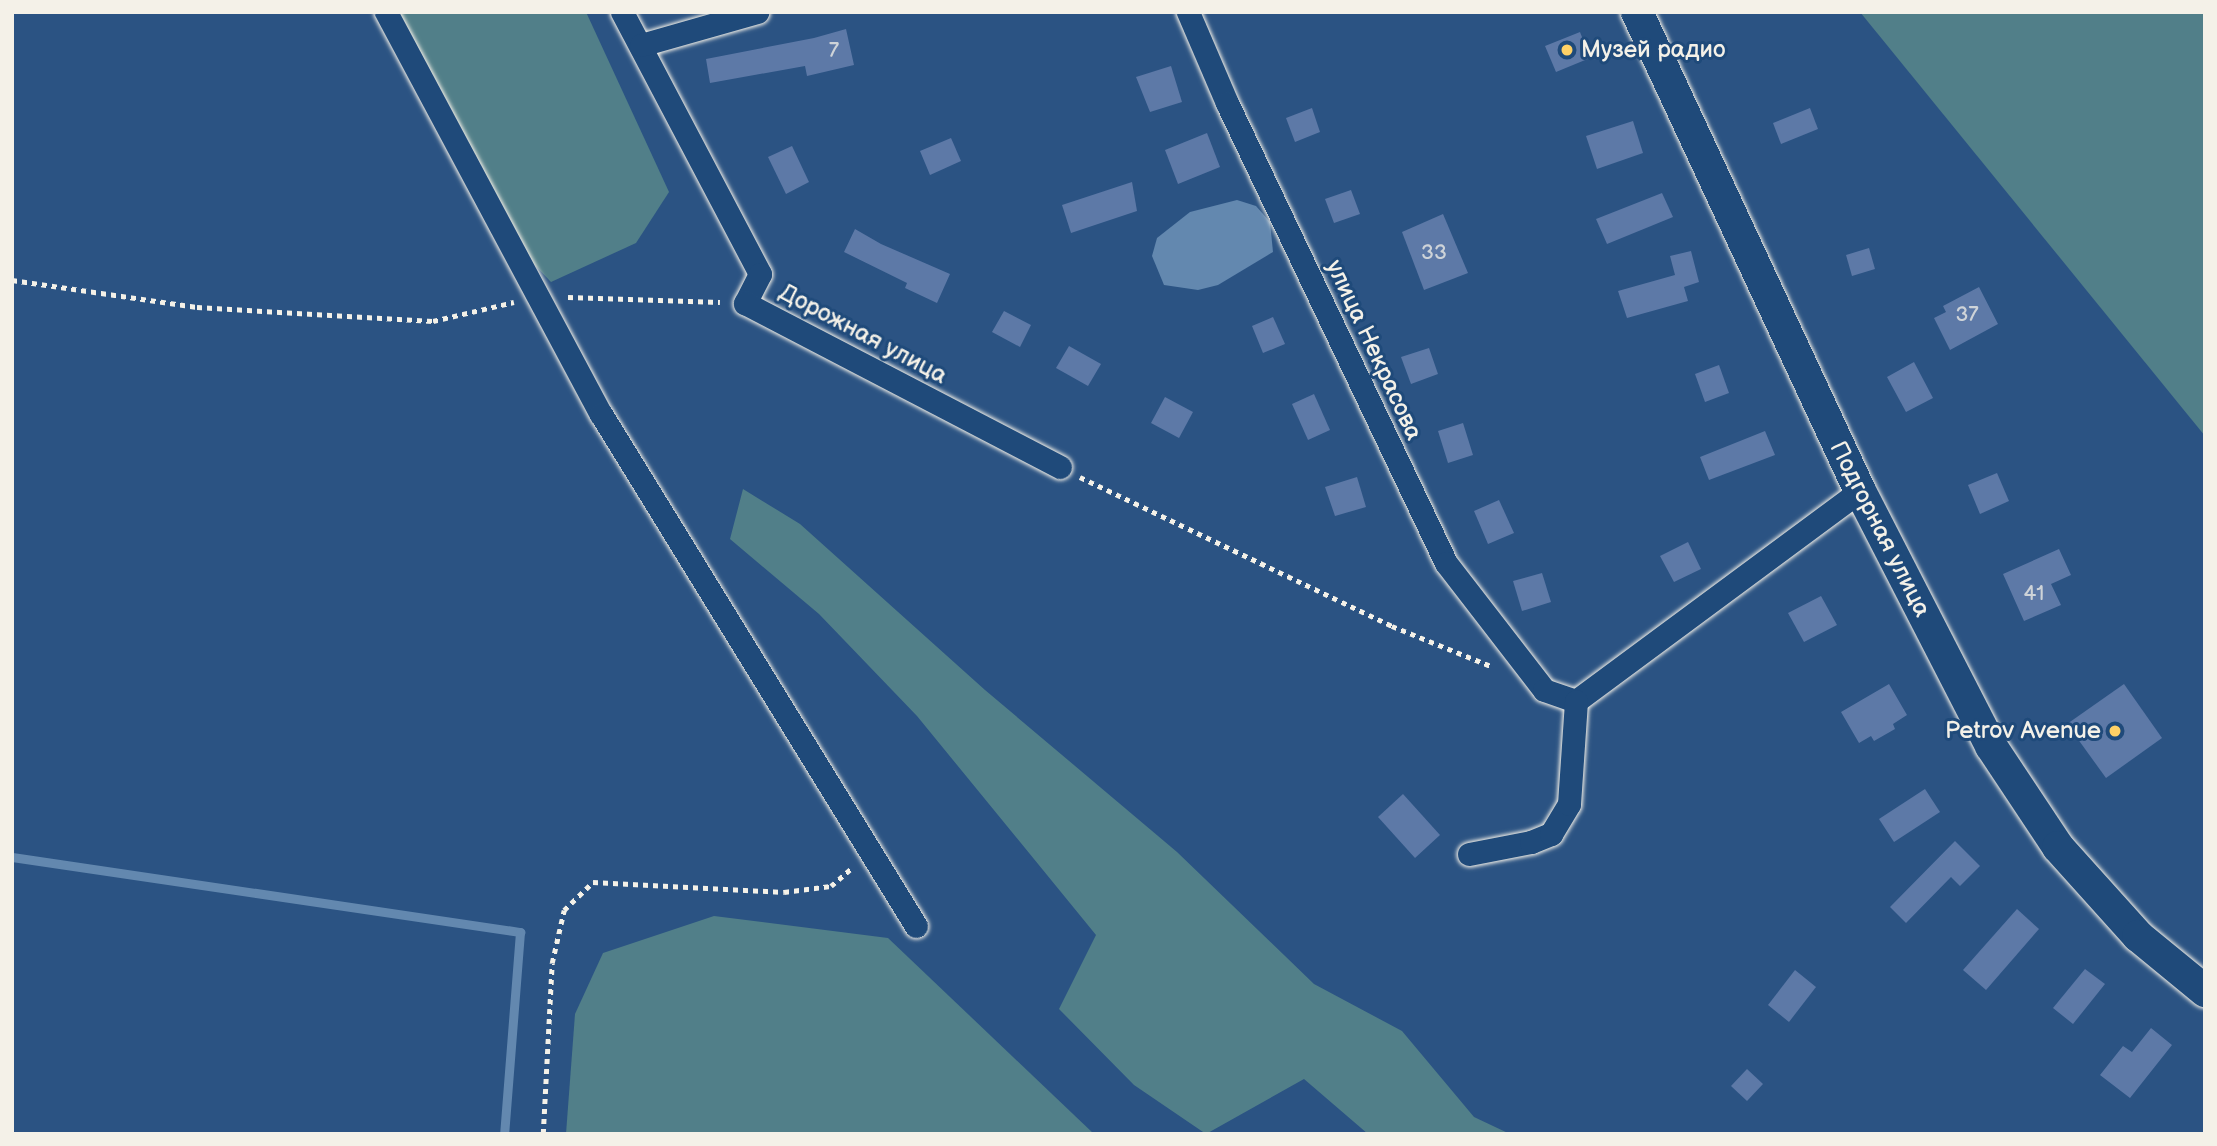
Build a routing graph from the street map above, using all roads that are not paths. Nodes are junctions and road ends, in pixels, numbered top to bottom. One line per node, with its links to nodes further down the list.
1 (386, 12): 11 (street)
2 (622, 12): 6 (street, Дорожная улица)
3 (757, 12): 6 (street)
4 (1188, 12): 9 (street, улица Некрасова)
5 (1637, 12): 8 (main road, Подгорная улица)
6 (641, 45): 7 (street, Дорожная улица)
7 (1060, 467)
8 (1860, 491): 9 (street); 12 (main road, Подгорная улица)
9 (1576, 701): 10 (street)
10 (1469, 854)
11 (916, 926)
12 (2205, 991)

